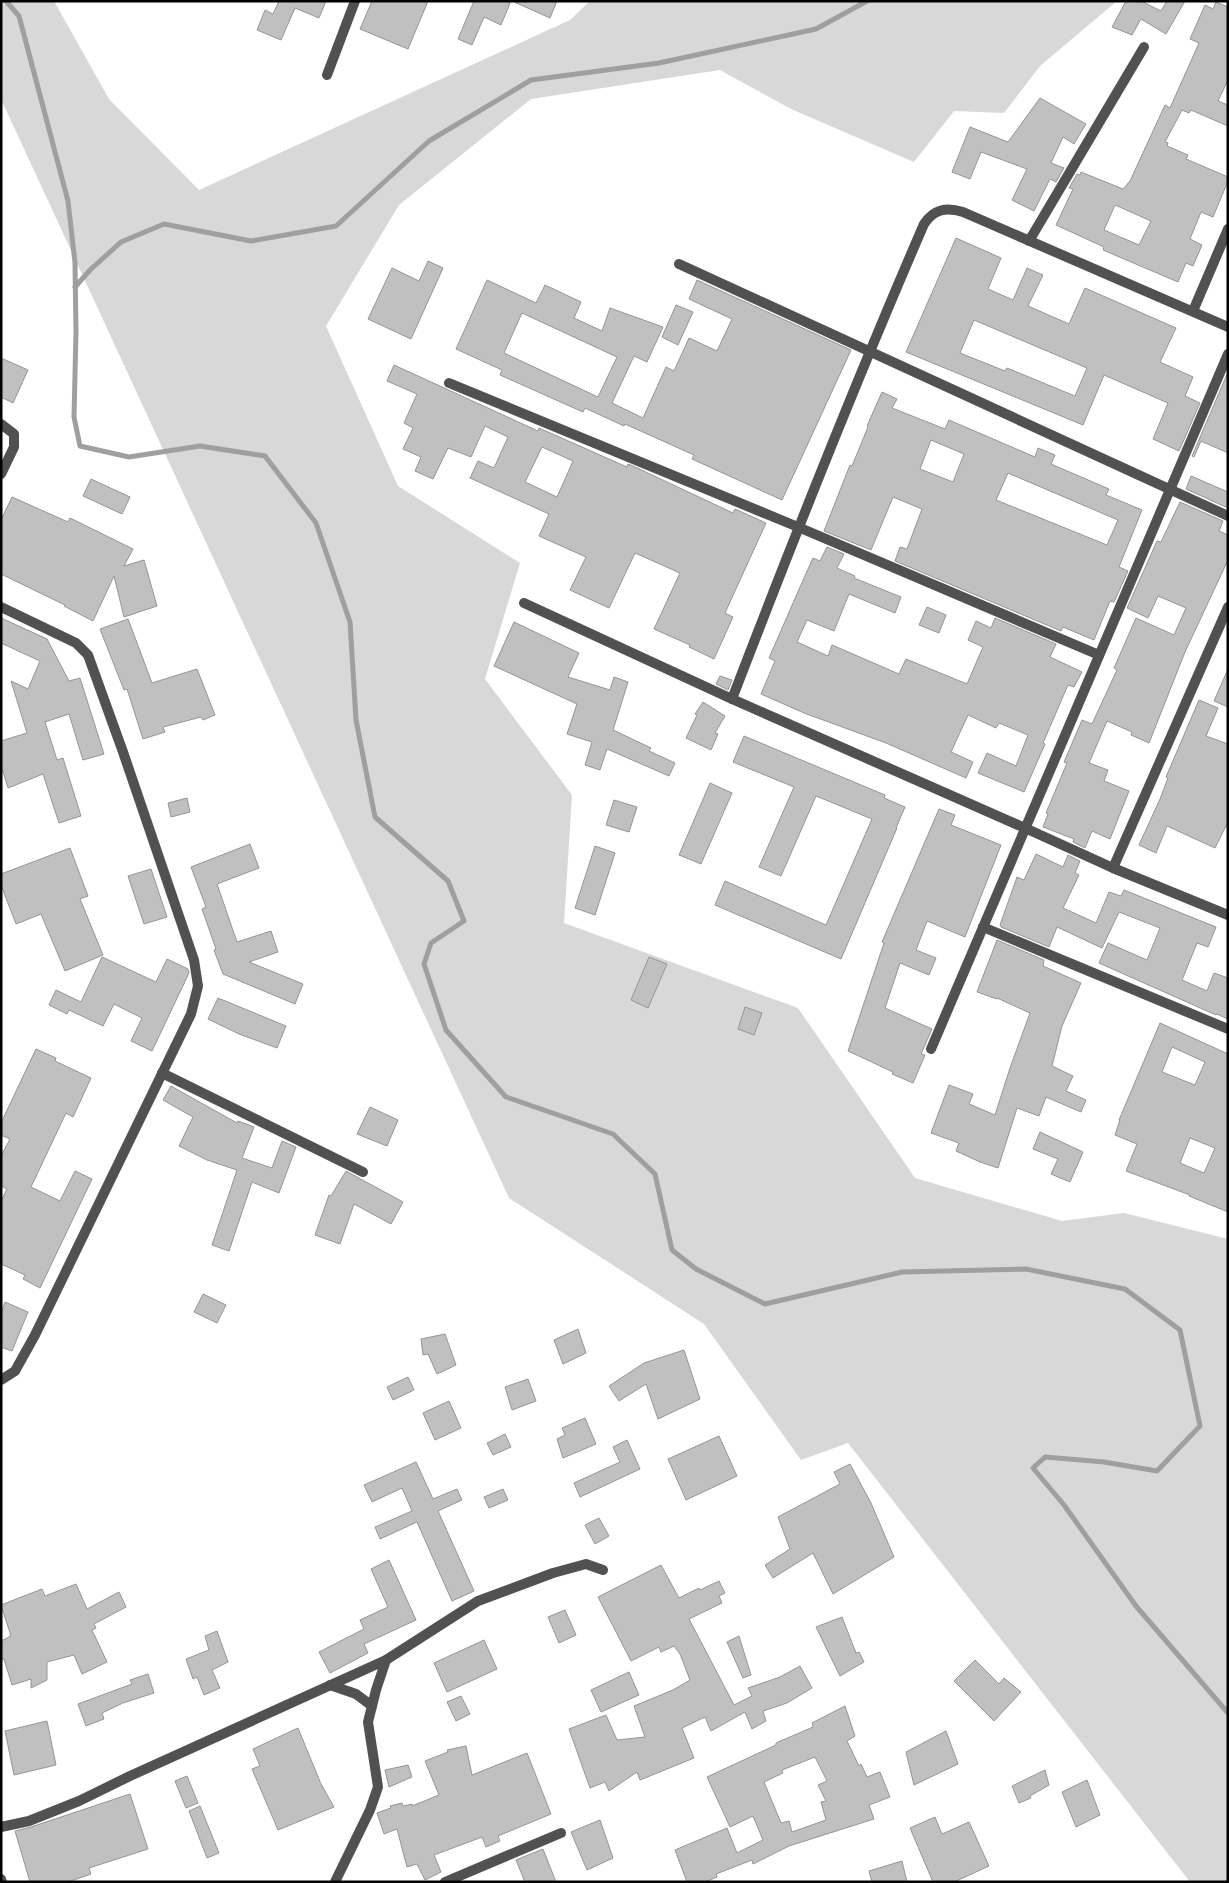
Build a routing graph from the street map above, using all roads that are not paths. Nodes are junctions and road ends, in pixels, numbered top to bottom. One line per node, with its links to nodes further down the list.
1 (355, 1): 3 (street)
2 (1144, 47): 5 (street)
3 (326, 76)
4 (1228, 229): 7 (street)
5 (1029, 242): 7 (street); 9 (street)
6 (679, 264): 9 (street)
7 (1193, 311): 8 (street)
8 (1228, 327)
9 (869, 352): 14 (street); 16 (street)
10 (1228, 354): 14 (street)
11 (449, 382): 16 (street)
12 (1, 424): 13 (street)
13 (1, 474)
14 (1170, 490): 15 (street); 20 (street)
15 (1228, 516)
16 (798, 527): 20 (street); 21 (street)
17 (524, 603): 21 (street)
18 (1, 607): 28 (street)
19 (1228, 607): 23 (street)
20 (1099, 656): 22 (street)
21 (732, 699): 22 (street)
22 (1025, 828): 23 (street); 25 (street)
23 (1113, 868): 24 (street)
24 (1228, 916)
25 (983, 927): 26 (street); 27 (street)
26 (1228, 1029)
27 (931, 1049)
28 (162, 1073): 29 (street); 30 (street)
29 (363, 1172)
30 (1, 1380)
31 (603, 1570): 32 (street)
32 (386, 1660): 33 (street); 34 (street)
33 (330, 1685): 34 (street); 35 (street)
34 (372, 1706): 37 (street)
35 (1, 1827)
36 (561, 1833): 38 (street)
37 (335, 1882)
38 (445, 1882)

